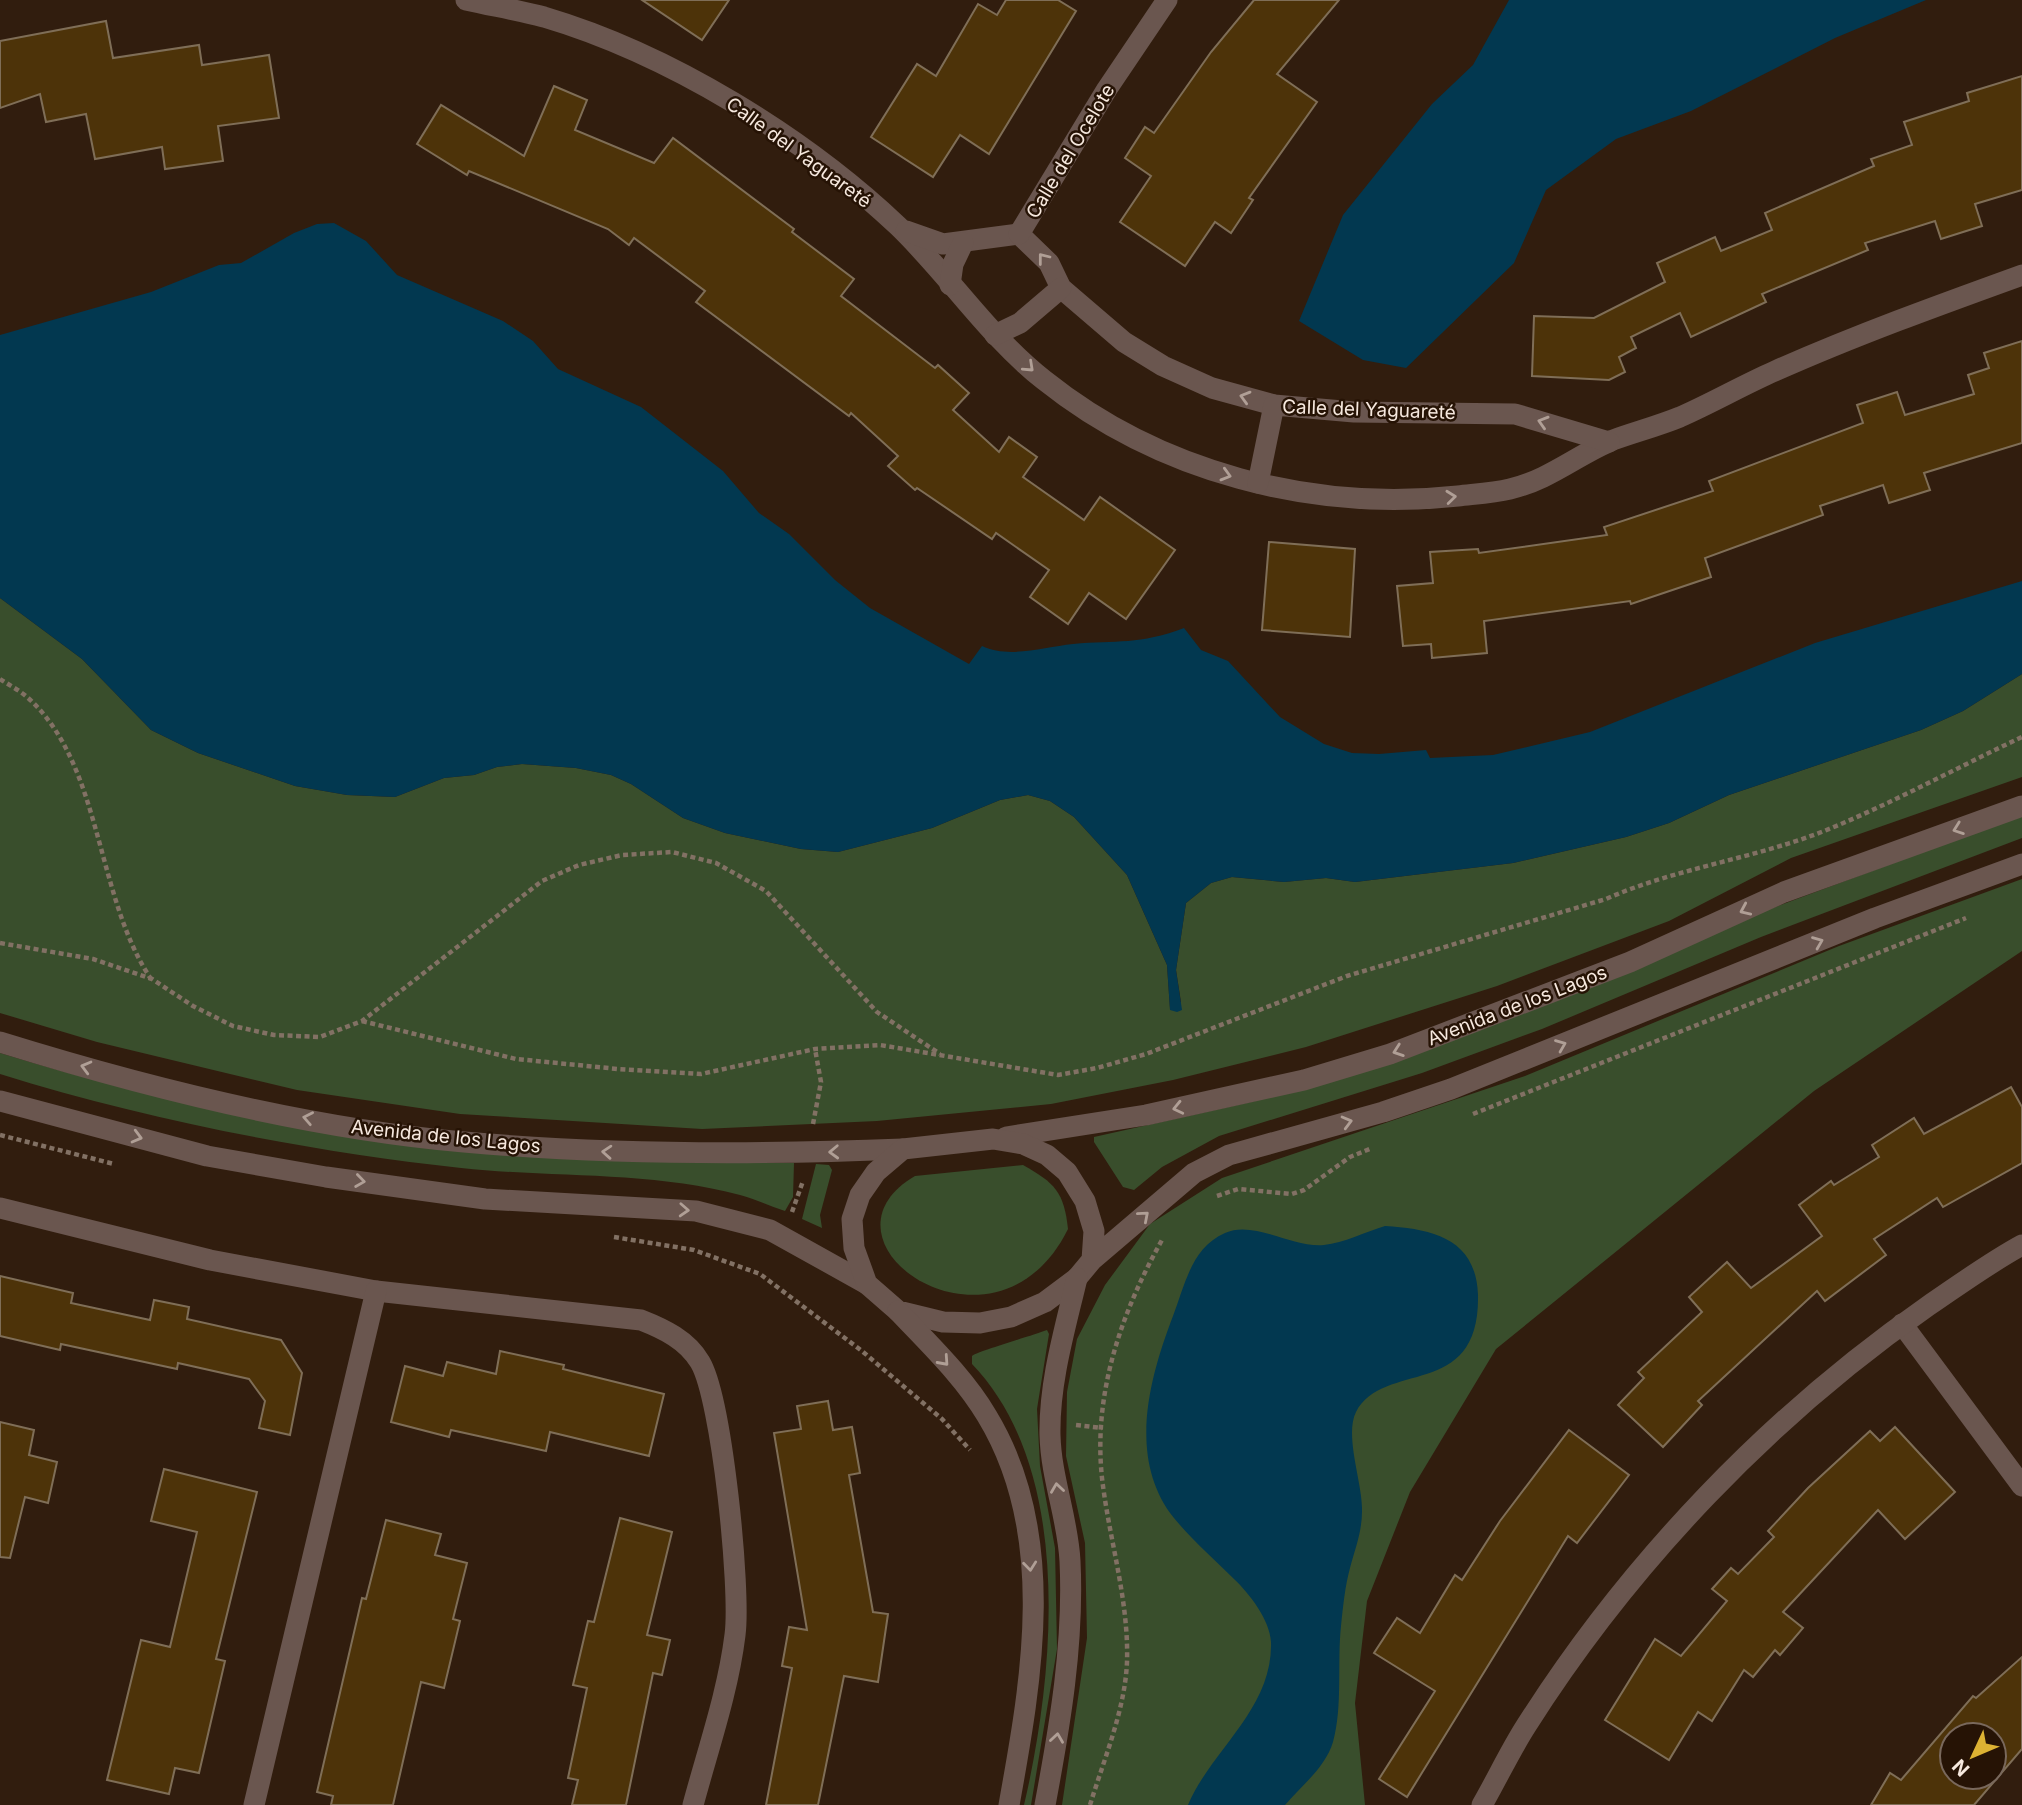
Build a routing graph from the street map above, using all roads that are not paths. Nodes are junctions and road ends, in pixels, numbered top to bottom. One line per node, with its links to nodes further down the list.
1 (466, 0): 3 (street, Calle del Yaguareté)
2 (1167, 0): 5 (street, Calle del Ocelote)
3 (547, 9): 4 (street, Calle del Yaguareté)
4 (899, 227): 6 (street, Calle del Ocelote); 8 (street, Calle del Yaguareté)
5 (1019, 234): 6 (street, Calle del Ocelote); 9 (street, Calle del Yaguareté, one-way to 5)
6 (963, 243): 8 (street)
7 (2022, 275): 12 (street, Calle del Yaguareté)
8 (950, 285): 10 (street, Calle del Yaguareté)
9 (1061, 288): 10 (street); 11 (street, Calle del Yaguareté, one-way to 9)
10 (995, 335): 13 (street, Calle del Yaguareté, one-way to 13)
11 (1274, 405): 12 (street, Calle del Yaguareté, one-way to 11); 13 (street)
12 (1609, 442): 13 (street, Calle del Yaguareté, one-way to 12)
13 (1258, 483)
14 (2022, 806): 18 (street, Avenida de los Lagos, one-way to 18)
15 (2022, 864): 22 (street, one-way to 15)
16 (0, 1042): 19 (street, Avenida de los Lagos, one-way to 16)
17 (0, 1101): 24 (street, one-way to 24)
18 (993, 1139): 19 (street); 22 (street)
19 (902, 1149): 24 (street)
20 (0, 1208): 25 (street)
21 (2022, 1245): 27 (street)
22 (1093, 1260): 23 (street)
23 (1077, 1278): 26 (street); 32 (street, one-way to 23)
24 (867, 1284): 26 (street)
25 (376, 1292): 29 (street); 30 (street)
26 (898, 1311): 31 (street, one-way to 31)
27 (1902, 1324): 28 (street); 33 (street)
28 (2022, 1486)
29 (254, 1805)
30 (694, 1805)
31 (1009, 1805)
32 (1045, 1805)
33 (1482, 1805)

